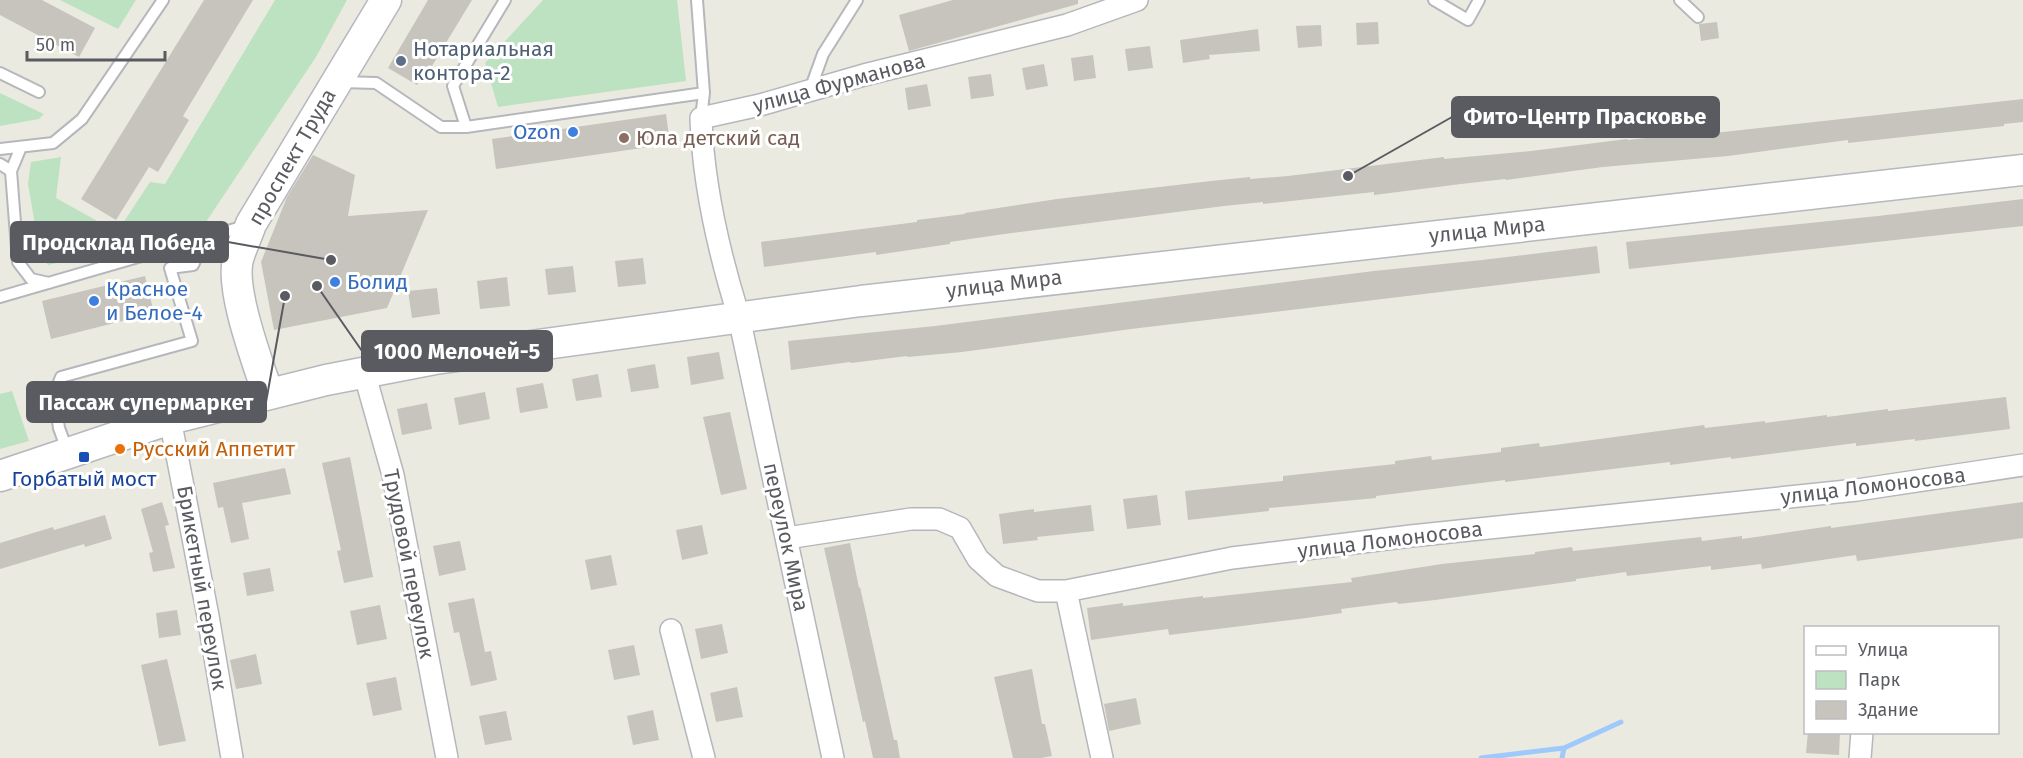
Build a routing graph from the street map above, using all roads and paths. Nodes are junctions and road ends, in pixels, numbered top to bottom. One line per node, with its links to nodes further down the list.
1 (163, 0): 18 (lane)
2 (386, 0): 12 (main road, проспект Труда)
3 (504, 0): 17 (lane)
4 (697, 0): 15 (lane)
5 (857, 0): 14 (lane)
6 (1434, 0): 7 (lane)
7 (1479, 0)
8 (1680, 0): 10 (lane)
9 (1124, 2): 14 (street, улица Фурманова)
10 (1698, 17)
11 (0, 73): 13 (lane)
12 (336, 81): 17 (lane); 23 (main road, проспект Труда)
13 (39, 92)
14 (809, 92): 16 (street, улица Фурманова)
15 (704, 93): 16 (lane); 17 (lane)
16 (701, 118): 27 (street)
17 (466, 127)
18 (21, 147): 19 (lane); 22 (lane)
19 (0, 149)
20 (0, 164): 22 (lane)
21 (2023, 170): 27 (main road, улица Мира)
22 (11, 171): 25 (lane)
23 (251, 224): 24 (lane); 29 (main road, проспект Труда)
24 (206, 237): 25 (lane); 31 (lane)
25 (49, 283): 26 (lane)
26 (0, 297)
27 (739, 316): 28 (main road, улица Мира); 34 (street, переулок Мира)
28 (364, 372): 29 (main road, улица Мира); 39 (street, Трудовой переулок)
29 (268, 394): 30 (main road, улица Мира)
30 (170, 419): 31 (main road, улица Мира); 38 (street, Брикетный переулок)
31 (68, 454): 33 (main road, улица Мира)
32 (2023, 465): 35 (street, улица Ломоносова)
33 (0, 476)
34 (787, 538): 35 (street, улица Ломоносова); 41 (street, переулок Мира)
35 (1066, 591): 42 (street)
36 (670, 630): 40 (street)
37 (1862, 734): 43 (street)
38 (232, 758)
39 (447, 758)
40 (704, 758)
41 (834, 758)
42 (1102, 758)
43 (1860, 758)

